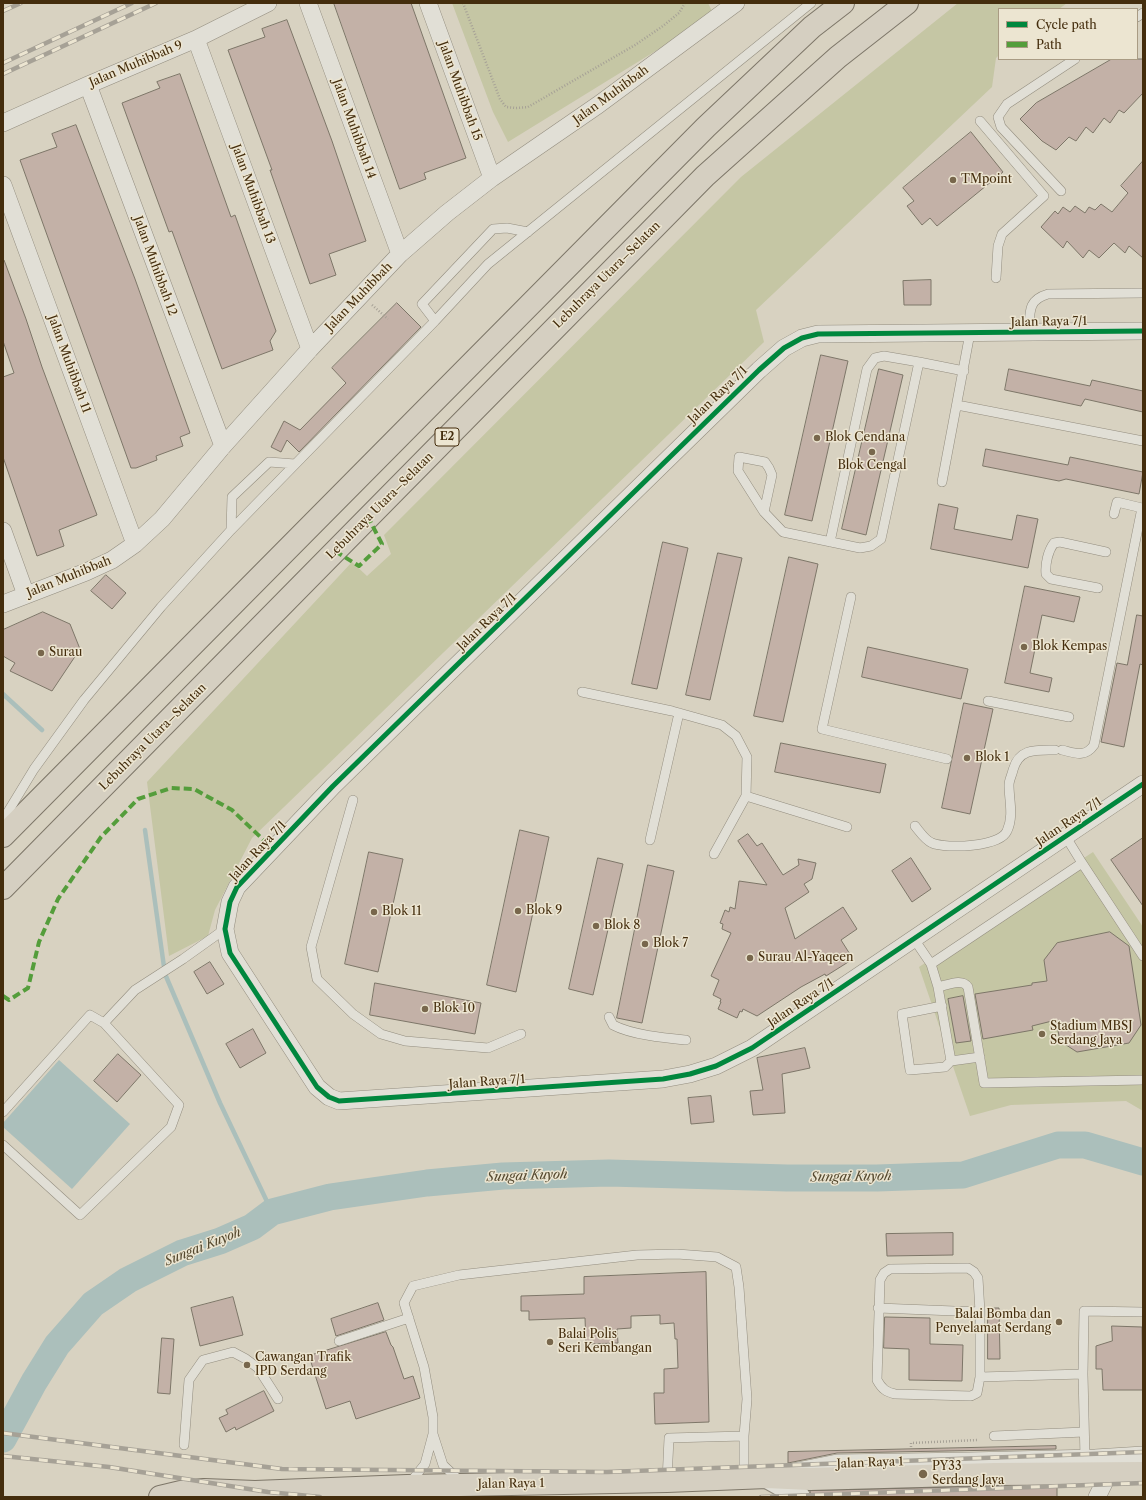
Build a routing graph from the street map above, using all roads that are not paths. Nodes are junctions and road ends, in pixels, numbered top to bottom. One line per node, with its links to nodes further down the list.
1 (268, 3): 8 (street, Jalan Muhibbah 9)
2 (308, 3): 17 (street, Jalan Muhibbah 14)
3 (428, 3): 13 (street, Jalan Muhibbah 15)
4 (811, 3): 16 (lane)
5 (843, 3): 54 (main road)
6 (907, 3): 59 (main road, Lebuhraya Utara–Selatan / E2)
7 (729, 5): 13 (street, Jalan Muhibbah)
8 (196, 39): 10 (street, Jalan Muhibbah 9); 24 (street, Jalan Muhibbah 13)
9 (1073, 60): 15 (lane)
10 (88, 85): 12 (street, Jalan Muhibbah 9); 29 (street, Jalan Muhibbah 12)
11 (980, 121): 18 (lane)
12 (3, 123)
13 (492, 178): 17 (street, Jalan Muhibbah)
14 (3, 185): 37 (street, Jalan Muhibbah 11)
15 (1061, 191)
16 (528, 232): 20 (lane); 20 (lane)
17 (400, 254): 24 (street, Jalan Muhibbah)
18 (996, 278)
19 (1143, 293): 22 (lane)
20 (436, 321): 30 (lane)
21 (1143, 330): 22 (street, Jalan Raya 7/1)
22 (1029, 332): 23 (street, Jalan Raya 7/1)
23 (970, 333): 26 (lane); 60 (street, Jalan Raya 7/1)
24 (310, 348): 29 (street, Jalan Muhibbah)
25 (919, 362): 26 (lane); 36 (lane); 36 (lane)
26 (964, 371): 27 (lane)
27 (957, 405): 28 (lane); 31 (lane)
28 (1143, 441)
29 (223, 446): 37 (street, Jalan Muhibbah)
30 (295, 464): 34 (lane); 34 (lane)
31 (942, 482)
32 (764, 512): 32 (lane); 36 (lane)
33 (1114, 514): 52 (lane)
34 (231, 530): 51 (lane)
35 (3, 531): 40 (street)
36 (830, 542)
37 (135, 544): 40 (street, Jalan Muhibbah)
38 (1106, 552): 39 (lane)
39 (1098, 588)
40 (26, 595): 42 (street, Jalan Muhibbah)
41 (851, 597): 47 (lane)
42 (3, 604)
43 (582, 692): 45 (lane)
44 (988, 702): 46 (lane)
45 (679, 713): 49 (lane); 56 (lane)
46 (1069, 717)
47 (947, 759)
48 (1143, 784): 55 (street, Jalan Raya 7/1)
49 (746, 796): 53 (lane); 57 (lane)
50 (353, 800): 68 (lane)
51 (3, 820)
52 (915, 826)
53 (847, 827)
54 (3, 836)
55 (1066, 837): 58 (lane); 61 (street, Jalan Raya 7/1)
56 (650, 840)
57 (714, 854)
58 (1082, 863): 62 (lane); 63 (lane)
59 (3, 888)
60 (225, 928): 61 (street, Jalan Raya 7/1); 67 (lane)
61 (914, 939): 63 (lane)
62 (1143, 956)
63 (931, 964): 64 (lane)
64 (938, 987): 65 (lane); 70 (lane)
65 (942, 1006): 71 (lane); 71 (lane)
66 (609, 1017): 69 (lane)
67 (104, 1023): 73 (lane); 74 (lane)
68 (521, 1034)
69 (686, 1040)
70 (980, 1057): 71 (lane); 72 (lane)
71 (951, 1061)
72 (1143, 1080)
73 (3, 1112)
74 (3, 1145)
75 (878, 1308): 76 (lane); 76 (lane); 81 (lane)
76 (980, 1312): 81 (lane)
77 (1143, 1312): 80 (lane)
78 (409, 1318): 79 (lane); 84 (lane); 85 (lane)
79 (339, 1341)
80 (1083, 1374): 81 (lane); 83 (lane)
81 (980, 1377)
82 (278, 1400): 87 (lane)
83 (1084, 1432): 86 (lane); 89 (lane)
84 (433, 1434): 95 (lane); 96 (lane)
85 (744, 1436): 93 (lane); 94 (lane)
86 (994, 1436)
87 (184, 1445)
88 (1143, 1455): 89 (street, Jalan Raya 1)
89 (1085, 1458): 92 (street, Jalan Raya 1)
90 (1109, 1472): 91 (main road, Jalan Raya 1); 92 (main road, Jalan Raya 1); 101 (street)
91 (1143, 1473)
92 (767, 1477): 93 (main road, Jalan Raya 1); 100 (street)
93 (744, 1478): 94 (main road, Jalan Raya 1)
94 (667, 1481): 95 (main road, Jalan Raya 1)
95 (465, 1485): 96 (main road, Jalan Raya 1)
96 (407, 1486): 97 (main road, Jalan Raya 1)
97 (296, 1493): 98 (main road, Jalan Raya 1)
98 (246, 1494): 99 (main road, Jalan Raya 1)
99 (160, 1497)
100 (799, 1497)
101 (1097, 1497)

